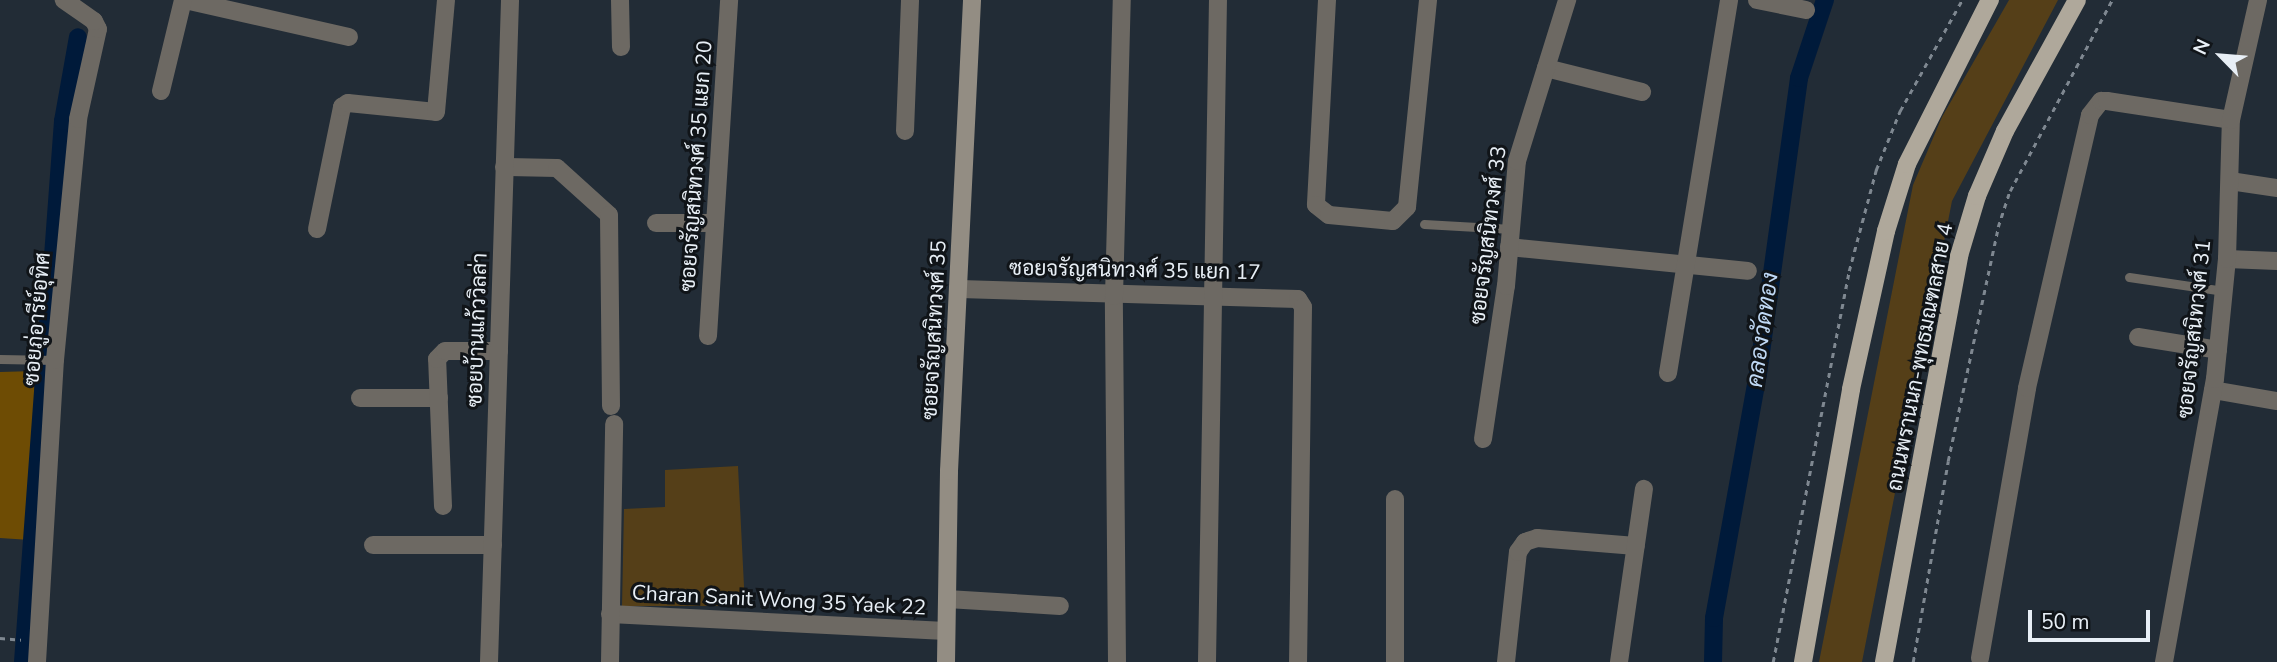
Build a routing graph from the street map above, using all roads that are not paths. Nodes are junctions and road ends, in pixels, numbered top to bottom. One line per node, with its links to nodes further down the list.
1 (64, 0): 49 (street, ซอยภู่อารีย์อุทิศ)
2 (184, 0): 20 (street); 23 (street)
3 (446, 0): 33 (street)
4 (510, 0): 27 (street, ซอยบ้านแก้ววิลล่า)
5 (620, 0): 21 (street)
6 (729, 0): 31 (street, ซอยจรัญสนิทวงศ์ 35 แยก 20)
7 (910, 0): 26 (street)
8 (972, 0): 40 (street, ซอยจรัญสนิทวงศ์ 35)
9 (1122, 0): 43 (street)
10 (1218, 0): 42 (street)
11 (1327, 0): 12 (street)
12 (1428, 0)
13 (1567, 0): 22 (street, ซอยจรัญสนิทวงศ์ 33)
14 (1729, 0): 37 (street)
15 (1757, 0): 19 (street)
16 (1990, 0): 62 (main road)
17 (2077, 0): 63 (main road, ถนนพรานนก-พุทธมณฑลสาย 4)
18 (2258, 0): 25 (street, ซอยจรัญสนิทวงศ์ 31)
19 (1806, 10)
20 (349, 37)
21 (621, 47)
22 (1546, 68): 24 (street); 34 (street, ซอยจรัญสนิทวงศ์ 33)
23 (161, 91)
24 (1642, 92)
25 (2231, 120): 28 (street, ซอยจรัญสนิทวงศ์ 31); 68 (street)
26 (905, 131)
27 (505, 167): 47 (street, ซอยบ้านแก้ววิลล่า); 66 (street)
28 (2230, 181): 29 (street); 35 (street, ซอยจรัญสนิทวงศ์ 31)
29 (2277, 188)
30 (656, 223): 31 (street)
31 (715, 223): 44 (street, ซอยจรัญสนิทวงศ์ 35 แยก 20)
32 (1423, 223): 34 (lane)
33 (317, 229)
34 (1510, 238): 37 (street); 55 (street, ซอยจรัญสนิทวงศ์ 33)
35 (2227, 259): 36 (street); 41 (street, ซอยจรัญสนิทวงศ์ 31)
36 (2277, 261)
37 (1686, 264): 38 (street); 50 (street)
38 (1748, 271)
39 (2129, 277): 41 (lane)
40 (960, 289): 43 (street, ซอยจรัญสนิทวงศ์ 35 แยก 17); 64 (street, ซอยจรัญสนิทวงศ์ 35)
41 (2224, 291): 46 (street, ซอยจรัญสนิทวงศ์ 31)
42 (1210, 295): 43 (street, ซอยจรัญสนิทวงศ์ 35 แยก 17); 74 (street); 75 (street, ซอยจรัญสนิทวงศ์ 35 แยก 17)
43 (1114, 296): 73 (street)
44 (708, 336)
45 (2138, 337): 46 (street)
46 (2218, 350): 51 (street, ซอยจรัญสนิทวงศ์ 31)
47 (499, 351): 53 (street); 60 (street, ซอยบ้านแก้ววิลล่า)
48 (0, 359): 49 (lane)
49 (54, 360): 69 (street, ซอยภู่อารีย์อุทิศ)
50 (1668, 373)
51 (2213, 390): 54 (street); 83 (street, ซอยจรัญสนิทวงศ์ 31)
52 (360, 398): 53 (street)
53 (439, 398): 58 (street)
54 (2277, 401)
55 (1483, 439)
56 (1644, 489): 61 (street)
57 (1395, 499): 76 (street)
58 (443, 506)
59 (373, 545): 60 (street)
60 (492, 545): 70 (street, ซอยบ้านแก้ววิลล่า)
61 (1636, 546): 77 (street); 78 (street)
62 (1819, 564): 79 (main road); 80 (main road)
63 (1900, 581): 81 (main road, ถนนพรานนก-พุทธมณฑลสาย 4); 82 (main road)
64 (947, 600): 65 (street); 67 (street, ซอยจรัญสนิทวงศ์ 35)
65 (1060, 606)
66 (610, 614): 67 (street, Charan Sanit Wong 35 Yaek 22); 71 (street)
67 (946, 631): 72 (street, ซอยจรัญสนิทวงศ์ 35)
68 (1980, 658)
69 (37, 662)
70 (489, 662)
71 (610, 662)
72 (946, 662)
73 (1116, 662)
74 (1207, 662)
75 (1298, 662)
76 (1395, 662)
77 (1506, 662)
78 (1619, 662)
79 (1793, 662)
80 (1802, 662)
81 (1884, 662)
82 (1892, 662)
83 (2164, 662)

